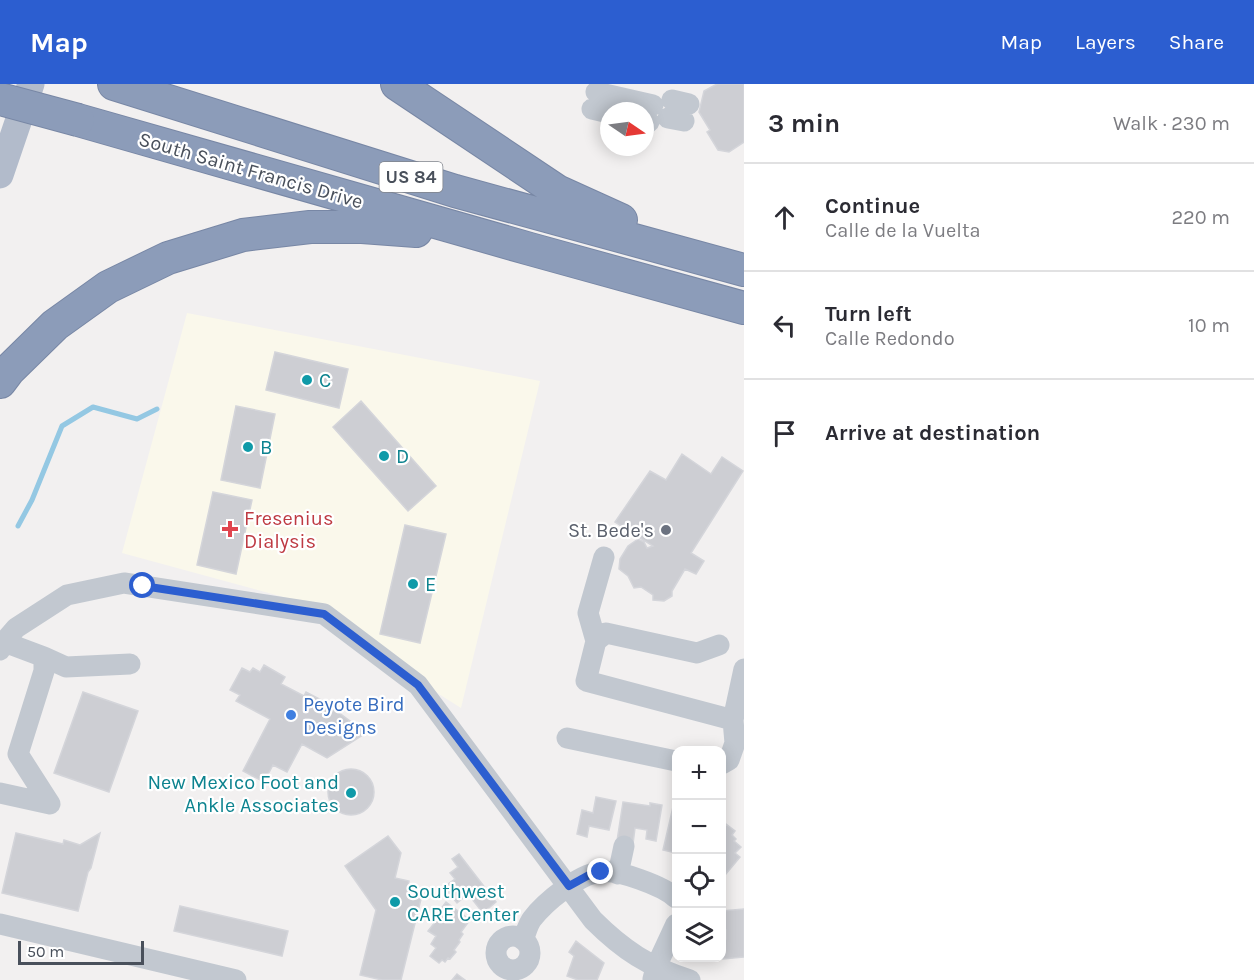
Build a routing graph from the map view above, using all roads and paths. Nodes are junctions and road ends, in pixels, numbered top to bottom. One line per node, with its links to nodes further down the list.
1 (114, 84): 8 (highway, South Saint Francis Drive / US 84)
2 (397, 84): 8 (highway)
3 (12, 96): 6 (main road); 7 (highway, South Saint Francis Drive / US 84, bridge)
4 (599, 100): 5 (street)
5 (664, 113)
6 (0, 175)
7 (530, 249): 10 (highway, South Saint Francis Drive / US 84); 11 (highway)
8 (712, 261): 9 (highway, South Saint Francis Drive / US 84)
9 (744, 270)
10 (744, 308)
11 (0, 382)
12 (604, 557): 13 (street)
13 (596, 641): 14 (street); 19 (street)
14 (719, 645)
15 (2, 646): 16 (street); 26 (street)
16 (44, 657): 17 (street); 23 (street)
17 (130, 663)
18 (744, 669): 19 (street)
19 (733, 720): 22 (street)
20 (567, 738): 21 (street)
21 (672, 760)
22 (726, 762)
23 (0, 793)
24 (624, 846): 25 (street)
25 (618, 874): 26 (street); 27 (street)
26 (569, 886): 30 (street); 31 (street)
27 (672, 895)
28 (0, 924): 32 (street)
29 (672, 934): 31 (street)
30 (523, 940)
31 (655, 974): 33 (street)
32 (228, 979)
33 (690, 980)

